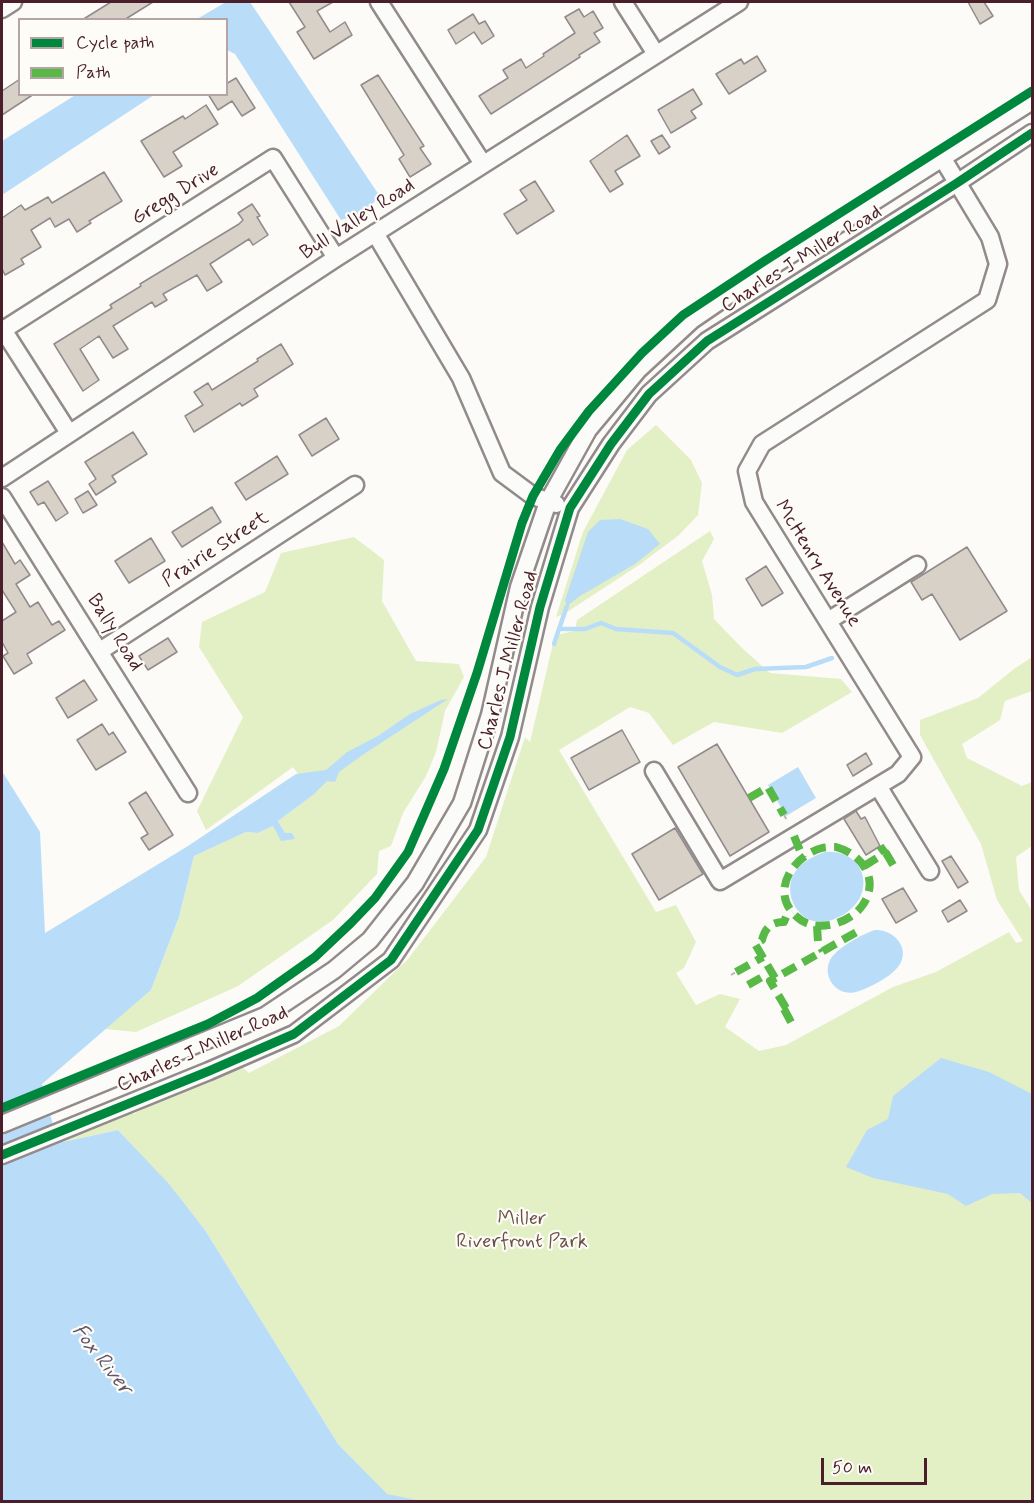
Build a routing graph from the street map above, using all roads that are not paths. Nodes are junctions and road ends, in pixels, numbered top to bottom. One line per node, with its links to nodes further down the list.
1 (13, 2): 5 (street)
2 (379, 2): 10 (street)
3 (622, 2): 6 (street)
4 (739, 2): 6 (street, Bull Valley Road)
5 (2, 9)
6 (657, 54): 10 (street, Bull Valley Road)
7 (1032, 101): 9 (street, Charles J Miller Road)
8 (1032, 133): 11 (street, Charles J Miller Road)
9 (943, 159): 11 (street, McHenry Avenue); 19 (street, Charles J Miller Road)
10 (483, 164): 12 (street, Bull Valley Road)
11 (957, 183): 20 (street, Charles J Miller Road); 22 (street, McHenry Avenue)
12 (375, 233): 13 (street, Bull Valley Road); 19 (street)
13 (336, 258): 14 (street, Gregg Drive); 15 (street, Bull Valley Road)
14 (2, 329): 15 (street)
15 (69, 433): 16 (street, Bull Valley Road)
16 (2, 478)
17 (355, 485): 23 (street, Prairie Street)
18 (2, 497): 23 (street, Bally Road)
19 (548, 502): 20 (street); 28 (street, Charles J Miller Road)
20 (570, 508): 29 (street, Charles J Miller Road)
21 (917, 565): 22 (street)
22 (828, 621): 25 (street, McHenry Avenue)
23 (100, 651): 26 (street, Bally Road)
24 (654, 771): 25 (street, McHenry Avenue)
25 (878, 786): 27 (street)
26 (188, 793)
27 (930, 872)
28 (2, 1124)
29 (2, 1155)

